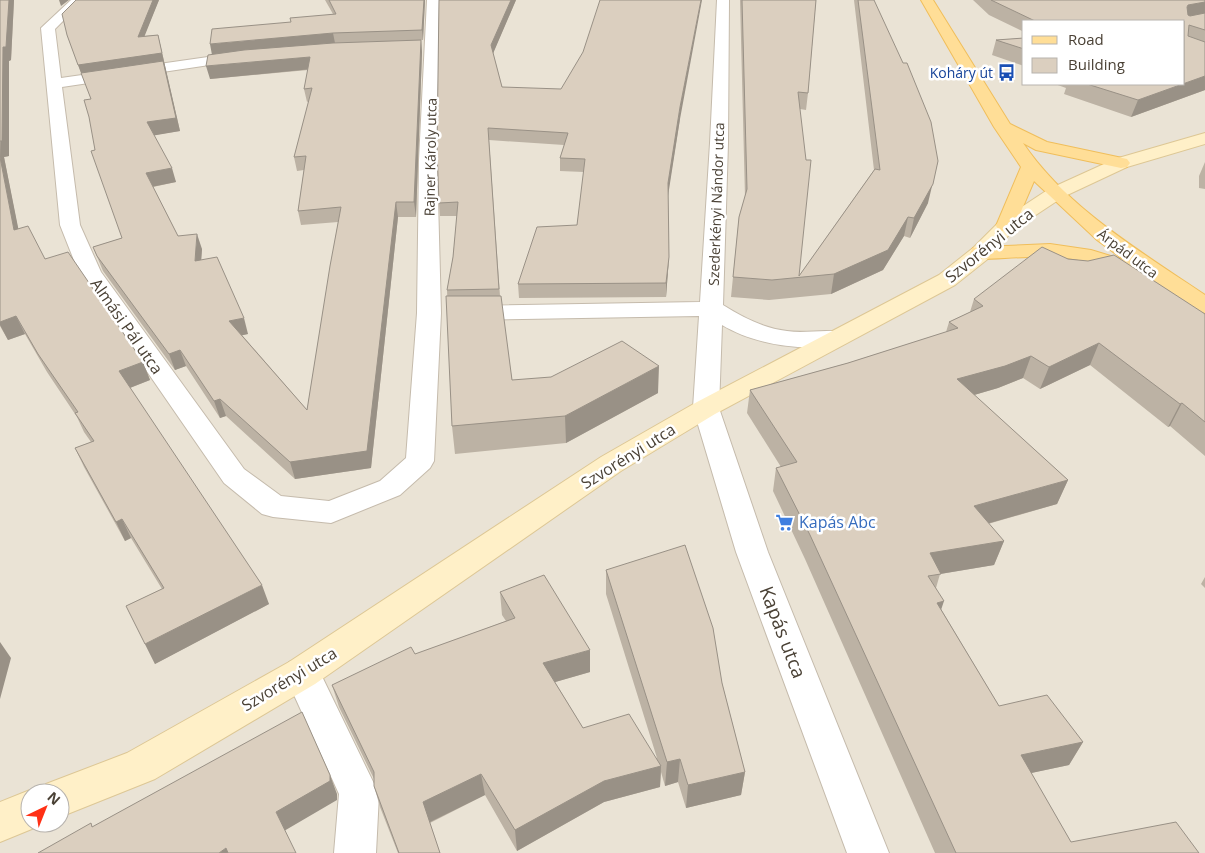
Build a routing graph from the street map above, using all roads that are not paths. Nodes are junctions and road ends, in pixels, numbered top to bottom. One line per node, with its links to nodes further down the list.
1 (78, 0): 8 (street, Almási Pál utca)
2 (434, 0): 5 (street, Rajner Károly utca)
3 (724, 0): 18 (street, Szederkényi Nándor utca)
4 (927, 0): 9 (main road, Árpád utca)
5 (432, 46): 6 (street); 19 (street, Rajner Károly utca)
6 (413, 47)
7 (256, 55): 8 (street)
8 (54, 84): 22 (street, Almási Pál utca)
9 (1003, 127): 11 (main road); 12 (main road, Árpád utca)
10 (1205, 138): 11 (main road, Szvorényi utca)
11 (1121, 163): 13 (main road, Szvorényi utca)
12 (1030, 167): 13 (main road, Árpád utca); 14 (main road)
13 (1056, 193): 14 (main road, Szvorényi utca); 16 (main road, Árpád utca)
14 (1006, 226): 15 (main road, Szvorényi utca)
15 (981, 253): 16 (main road); 20 (main road, Szvorényi utca)
16 (1164, 280): 17 (main road, Árpád utca)
17 (1205, 306)
18 (712, 309): 19 (street); 20 (street); 21 (street, Szederkényi Nándor utca)
19 (429, 313): 22 (street, Rajner Károly utca)
20 (837, 338): 21 (main road, Szvorényi utca)
21 (706, 408): 23 (main road, Szvorényi utca); 28 (street, Kapás utca)
22 (390, 488)
23 (302, 673): 24 (main road, Szvorényi utca); 27 (street)
24 (70, 794)
25 (20, 814): 26 (main road)
26 (0, 822)
27 (355, 853)
28 (868, 853)

